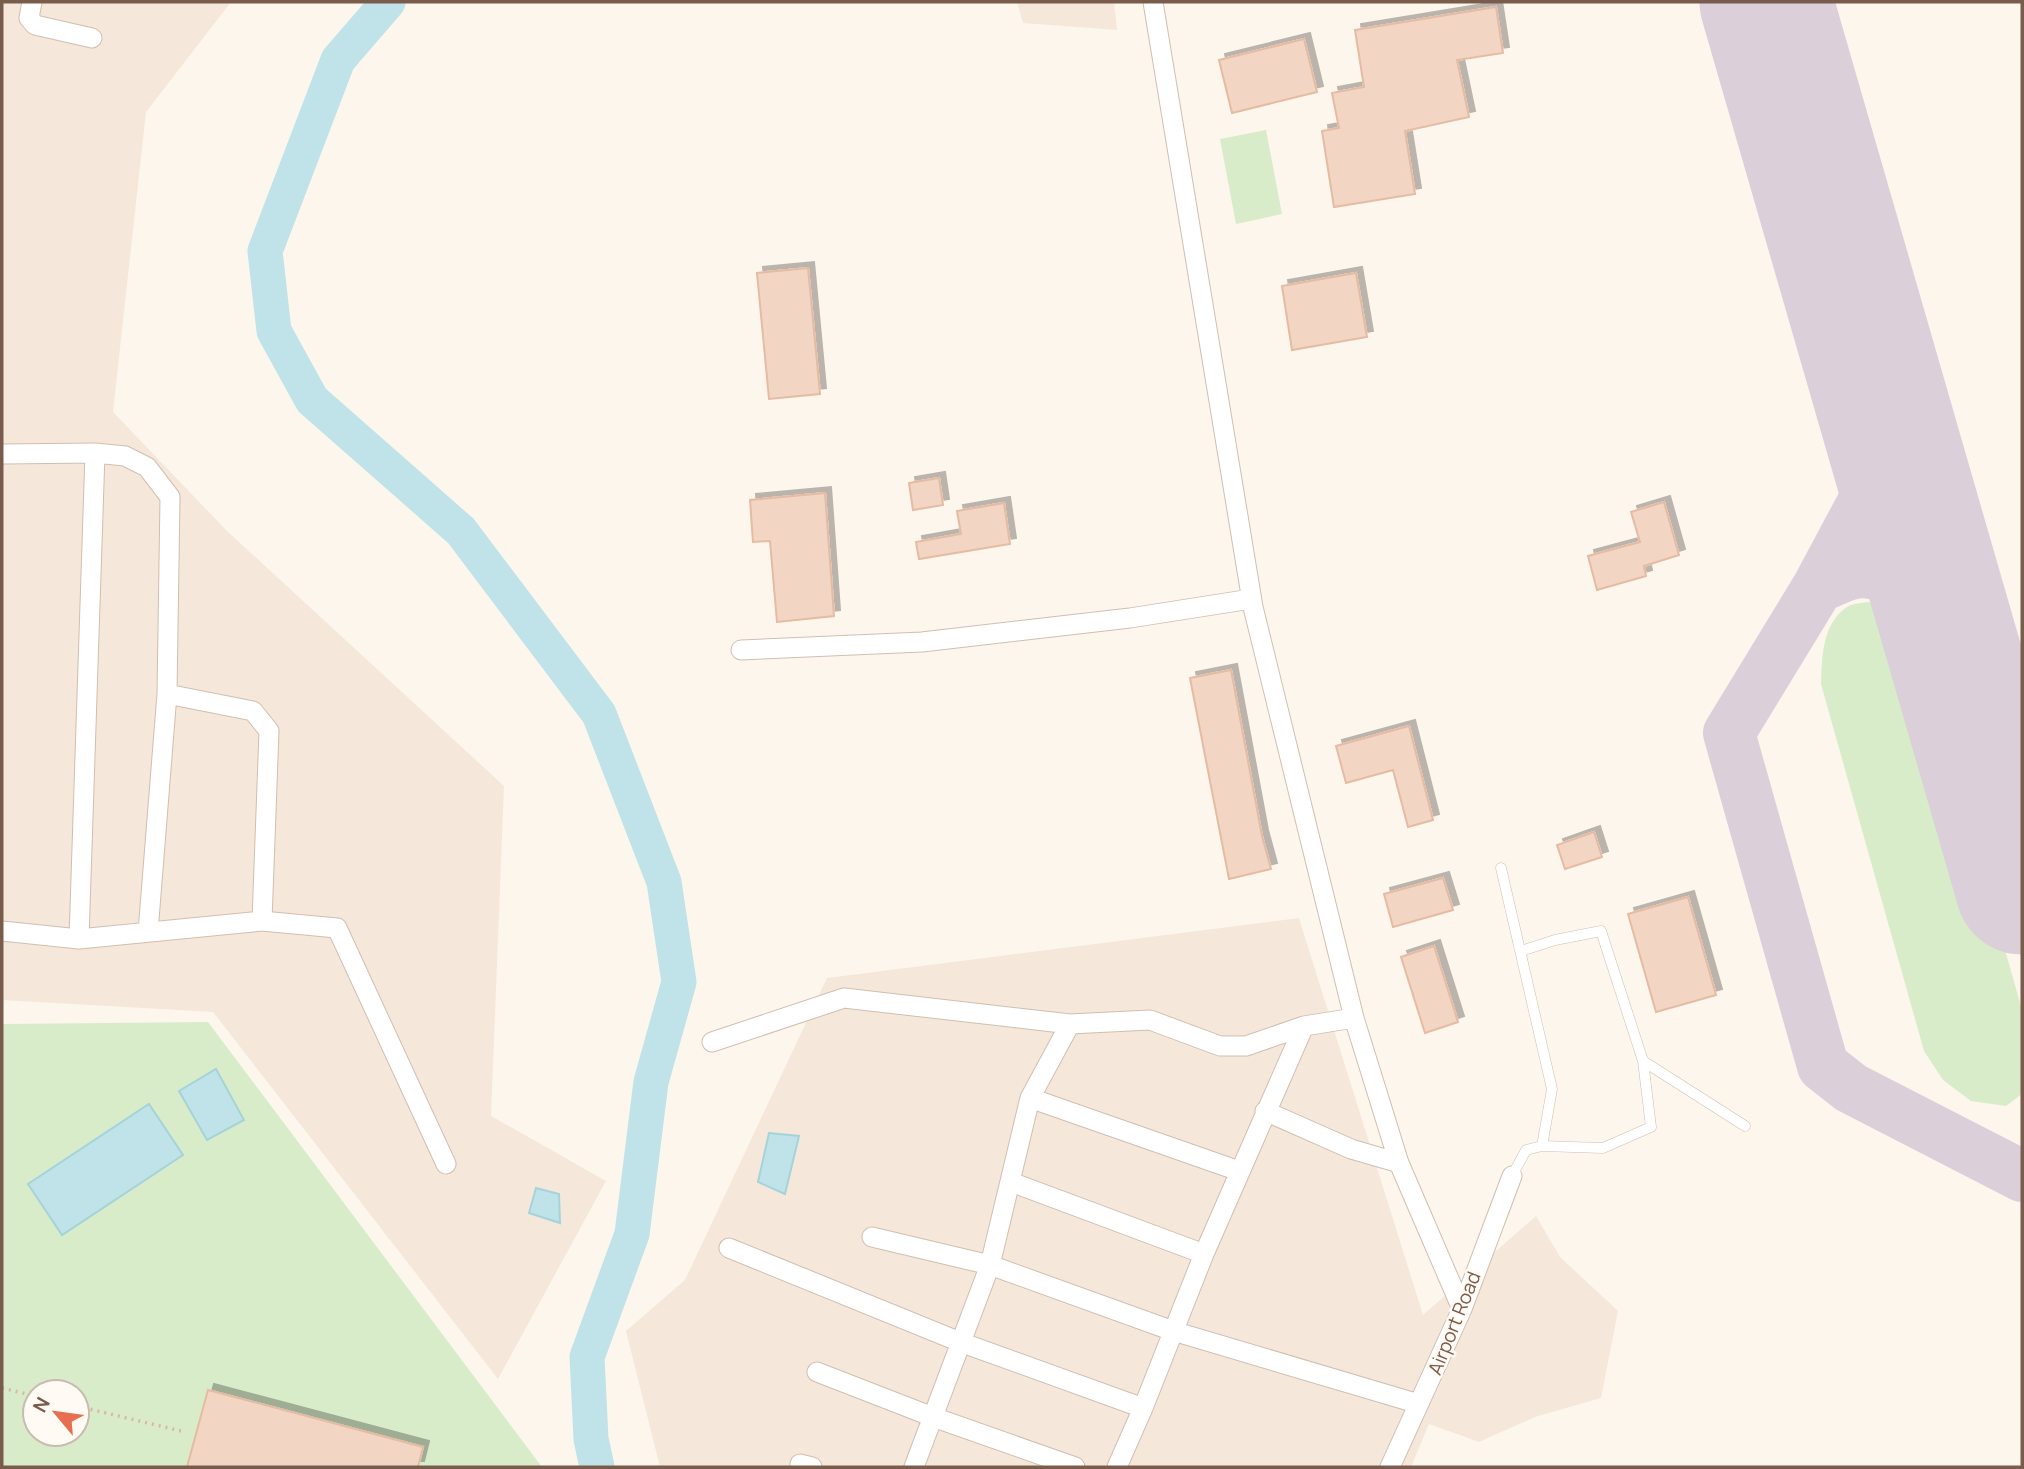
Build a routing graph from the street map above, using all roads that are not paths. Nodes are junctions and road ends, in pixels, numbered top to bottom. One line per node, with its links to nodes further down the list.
1 (32, 2): 3 (street)
2 (1153, 2): 6 (street)
3 (92, 38)
4 (95, 453): 5 (street); 8 (street); 13 (street)
5 (2, 454)
6 (1251, 599): 7 (street); 15 (street)
7 (741, 650)
8 (167, 694): 10 (street); 12 (street)
9 (1501, 868): 14 (lane)
10 (262, 922): 12 (street); 25 (street)
11 (2, 931): 13 (street)
12 (148, 932): 13 (street)
13 (79, 939)
14 (1521, 951): 19 (lane); 23 (lane)
15 (1354, 1018): 17 (street); 24 (street)
16 (1070, 1024): 17 (street); 18 (street); 20 (street)
17 (1304, 1026): 21 (street)
18 (712, 1042)
19 (1643, 1061): 22 (lane); 23 (lane)
20 (1030, 1098): 26 (street); 28 (street)
21 (1265, 1111): 24 (street); 26 (street)
22 (1745, 1126)
23 (1542, 1146): 27 (lane)
24 (1399, 1163): 33 (street)
25 (446, 1164)
26 (1239, 1171): 31 (street)
27 (1512, 1176): 33 (street, Airport Road)
28 (1011, 1182): 31 (street); 32 (street)
29 (872, 1237): 32 (street)
30 (729, 1248): 35 (street)
31 (1204, 1254): 34 (street)
32 (990, 1265): 34 (street); 35 (street)
33 (1462, 1309): 37 (street, Airport Road)
34 (1173, 1331): 37 (street); 38 (street)
35 (960, 1342): 38 (street); 39 (street)
36 (817, 1372): 39 (street)
37 (1419, 1404): 43 (street, Airport Road)
38 (1143, 1408): 42 (street)
39 (933, 1418): 40 (street); 41 (street)
40 (914, 1467)
41 (1075, 1467)
42 (1117, 1467)
43 (1390, 1467)

